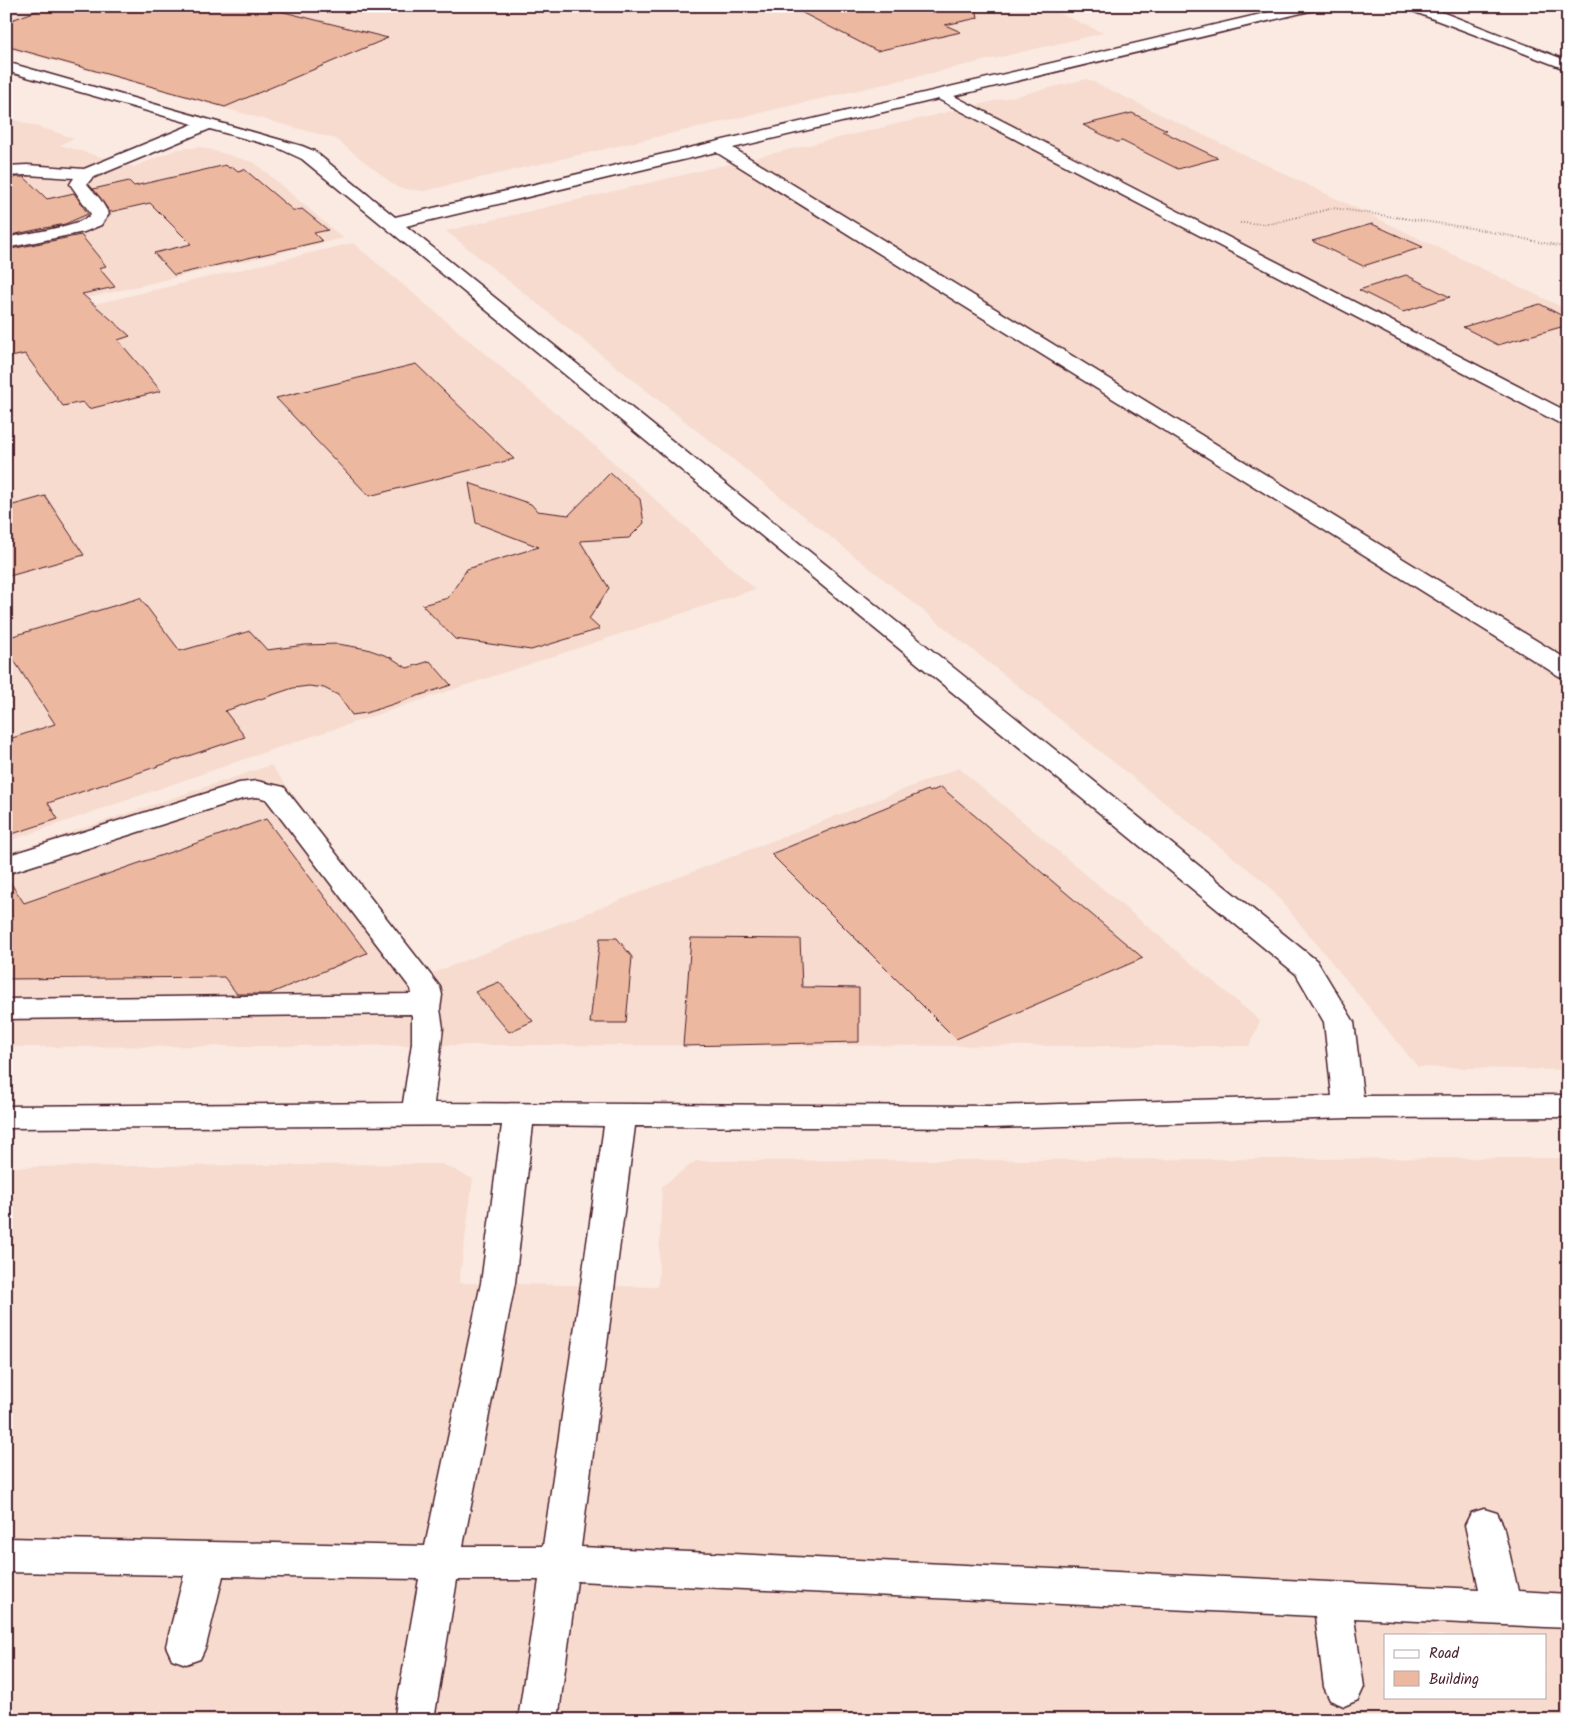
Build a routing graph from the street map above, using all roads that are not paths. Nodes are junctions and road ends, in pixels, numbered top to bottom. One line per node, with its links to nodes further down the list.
1 (1314, 6): 5 (street)
2 (1412, 6): 4 (street)
3 (6, 66): 6 (street)
4 (1568, 66)
5 (941, 95): 7 (street); 12 (street)
6 (209, 122): 9 (street); 10 (street)
7 (718, 146): 10 (street); 13 (street)
8 (6, 172): 9 (street)
9 (86, 174): 11 (street)
10 (394, 223): 18 (street)
11 (6, 243)
12 (1568, 420)
13 (1568, 671)
14 (6, 865): 16 (street)
15 (6, 1009): 16 (street)
16 (425, 1009): 19 (street)
17 (1568, 1106): 18 (street)
18 (1349, 1107): 21 (street)
19 (417, 1114): 20 (street); 22 (street)
20 (519, 1114): 21 (street); 26 (street)
21 (621, 1115): 27 (street)
22 (6, 1117)
23 (1484, 1525): 29 (street)
24 (6, 1554): 25 (street)
25 (208, 1558): 26 (street); 31 (street)
26 (441, 1563): 27 (street); 33 (street)
27 (562, 1563): 28 (street); 34 (street)
28 (1332, 1601): 29 (street); 32 (street)
29 (1503, 1609): 30 (street)
30 (1568, 1611)
31 (186, 1646)
32 (1344, 1687)
33 (414, 1720)
34 (538, 1720)

